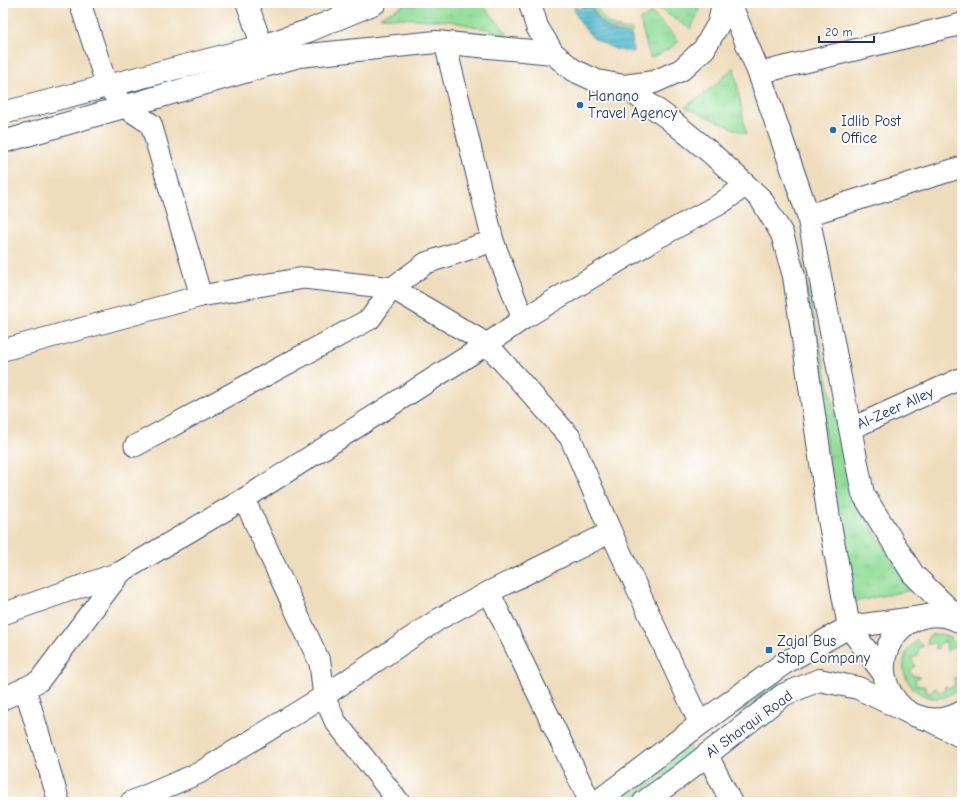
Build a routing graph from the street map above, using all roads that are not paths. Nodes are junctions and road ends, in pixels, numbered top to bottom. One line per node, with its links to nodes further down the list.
1 (80, 3): 12 (street)
2 (247, 3): 9 (street)
3 (375, 3): 9 (main road)
4 (530, 3): 10 (main road)
5 (724, 3): 13 (main road)
6 (730, 3): 11 (main road)
7 (962, 24): 11 (street)
8 (445, 43): 10 (main road); 14 (main road); 20 (street)
9 (262, 46): 12 (main road)
10 (553, 53): 13 (main road)
11 (759, 73): 19 (main road)
12 (106, 86): 14 (street); 15 (main road)
13 (624, 86): 18 (main road)
14 (125, 107): 16 (main road); 22 (street)
15 (3, 113)
16 (3, 142)
17 (962, 167): 19 (street)
18 (746, 185): 23 (street); 36 (main road)
19 (808, 215): 27 (main road)
20 (493, 242): 21 (street); 23 (street)
21 (392, 288): 22 (street); 24 (street); 28 (street)
22 (201, 296): 25 (street)
23 (523, 319): 24 (street)
24 (487, 344): 29 (street); 30 (street)
25 (3, 350)
26 (962, 378): 27 (street, Al-Zeer Alley)
27 (850, 429): 35 (main road)
28 (135, 446)
29 (244, 499): 31 (street); 39 (street)
30 (611, 532): 32 (street); 44 (street)
31 (121, 572): 33 (street); 38 (street)
32 (489, 592): 39 (street); 50 (street)
33 (3, 614)
34 (926, 616): 35 (main road); 36 (main road); 37 (main road)
35 (962, 623)
36 (848, 627): 37 (main road); 44 (main road)
37 (884, 674): 41 (main road)
38 (25, 688): 40 (street); 47 (street)
39 (324, 696): 48 (street); 49 (street)
40 (3, 699)
41 (908, 712): 43 (main road, Al Sharqui Road); 46 (main road, Al Sharqui Road)
42 (962, 712): 43 (main road)
43 (928, 719): 45 (main road)
44 (700, 724): 51 (main road)
45 (962, 737)
46 (706, 754): 52 (main road, Al Sharqui Road); 53 (street)
47 (59, 802)
48 (131, 802)
49 (399, 802)
50 (590, 802)
51 (598, 802)
52 (644, 802)
53 (732, 802)

